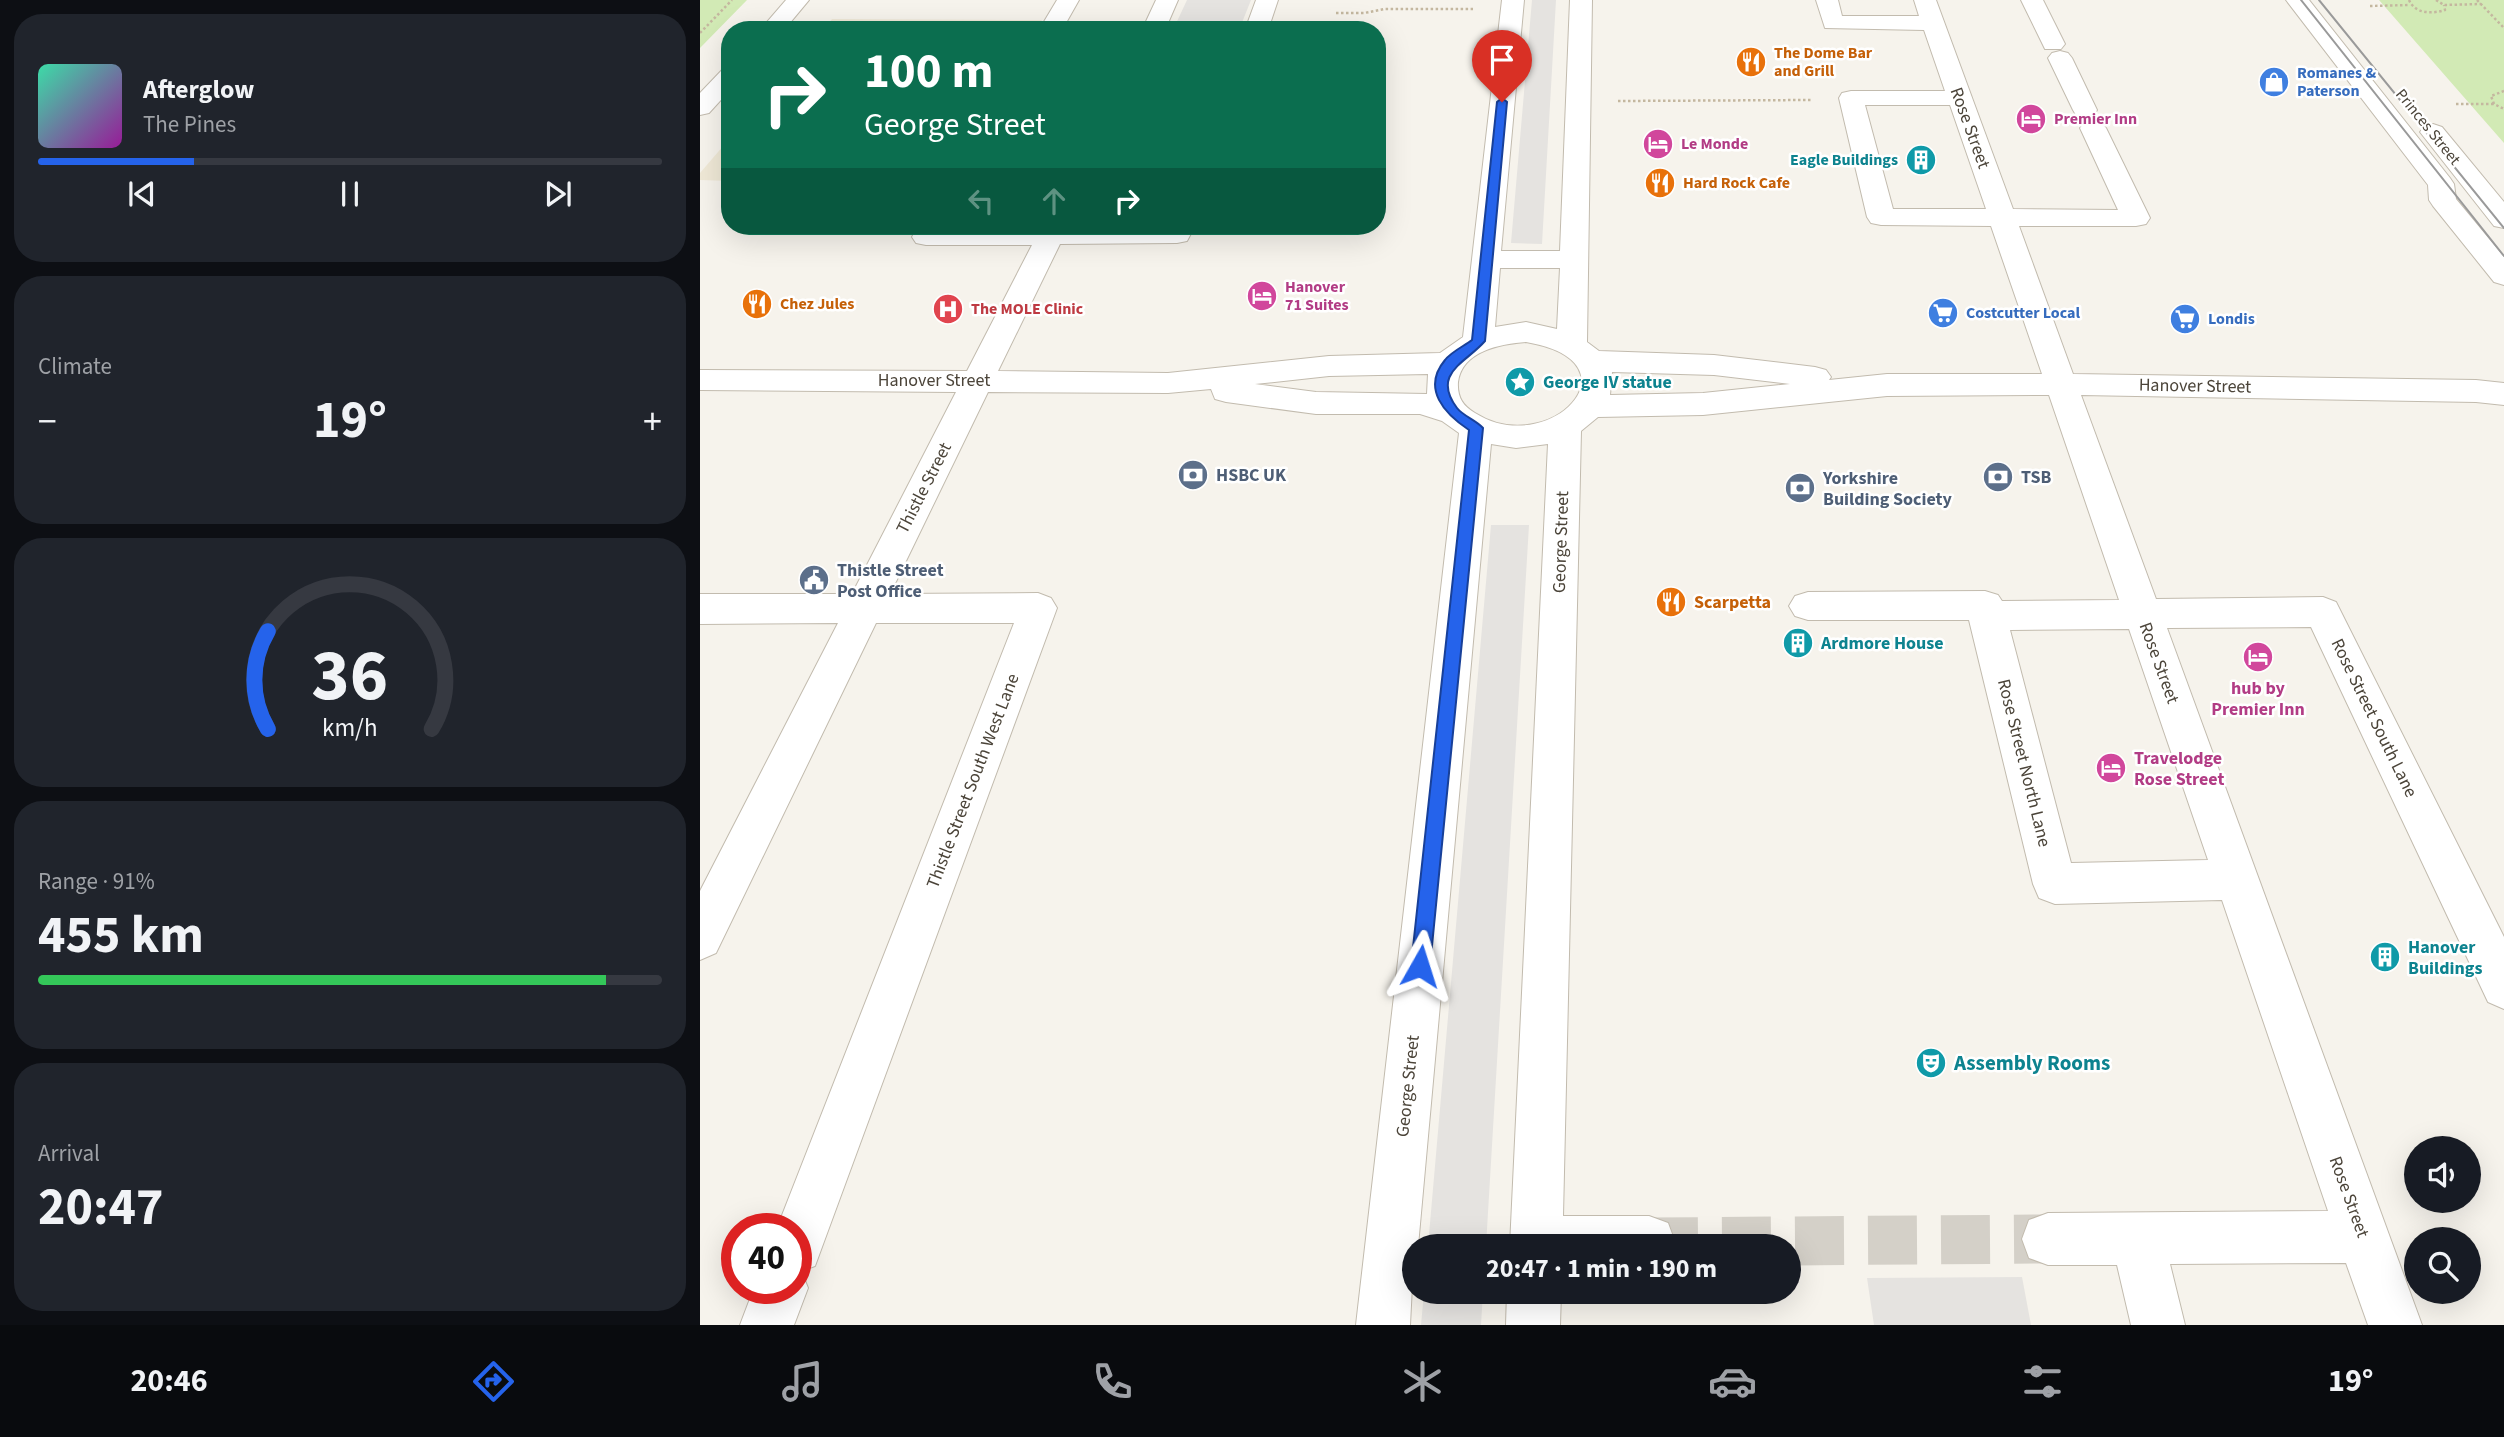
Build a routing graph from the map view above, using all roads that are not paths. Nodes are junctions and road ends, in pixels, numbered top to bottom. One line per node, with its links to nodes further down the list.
1 (798, 0): 12 (street)
2 (1068, 0): 13 (street)
3 (1167, 0): 14 (street)
4 (1267, 0): 15 (street)
5 (1581, 0): 29 (street, George Street)
6 (1827, 0): 11 (street)
7 (2032, 0): 21 (street)
8 (2297, 0): 30 (street, Princes Street)
9 (2326, 0): 16 (street)
10 (1513, 5): 28 (street)
11 (1928, 11): 18 (street, Rose Street)
12 (779, 21)
13 (1055, 21)
14 (1157, 21)
15 (1259, 21)
16 (2351, 31)
17 (721, 85): 19 (street)
18 (1959, 98): 21 (street, Rose Street); 21 (street)
19 (700, 108)
20 (2419, 114): 22 (street, Princes Street)
21 (2002, 218): 37 (street, Rose Street)
22 (2504, 220)
23 (927, 235): 24 (street)
24 (962, 235)
25 (1050, 235): 35 (street, Thistle Street)
26 (1156, 235): 27 (street)
27 (1177, 235)
28 (1485, 258): 29 (street); 31 (street)
29 (1573, 260): 32 (street, George Street)
30 (2504, 276)
31 (1478, 341): 32 (street); 33 (street)
32 (1582, 352): 38 (street, Hanover Street); 40 (street, George Street)
33 (1450, 363): 36 (street, Hanover Street); 41 (street, George Street)
34 (700, 380): 35 (street, Hanover Street)
35 (978, 380): 36 (street, Hanover Street); 44 (street, Thistle Street)
36 (1168, 383): 41 (street, Hanover Street)
37 (2061, 384): 38 (street, Hanover Street); 39 (street, Hanover Street); 45 (street, Rose Street)
38 (1887, 385): 40 (street, Hanover Street)
39 (2504, 394)
40 (1577, 416): 41 (street); 51 (street, George Street)
41 (1464, 421): 58 (street, George Street)
42 (1808, 606): 46 (street)
43 (700, 608): 44 (street)
44 (864, 608): 48 (street, Thistle Street); 50 (street, Thistle Street South West Lane)
45 (2142, 613): 46 (street); 47 (street, Rose Street); 49 (street, Rose Street South Lane)
46 (1987, 616): 47 (street, Rose Street North Lane)
47 (2236, 879): 52 (street, Rose Street)
48 (700, 938)
49 (2504, 986)
50 (809, 1213)
51 (1536, 1234)
52 (2363, 1237): 53 (street); 61 (street, Rose Street)
53 (2137, 1238): 54 (street); 60 (street)
54 (2048, 1239)
55 (775, 1304): 57 (street)
56 (1534, 1304): 59 (street, George Street)
57 (767, 1325)
58 (1383, 1325)
59 (1533, 1325)
60 (2158, 1325)
61 (2395, 1325)

